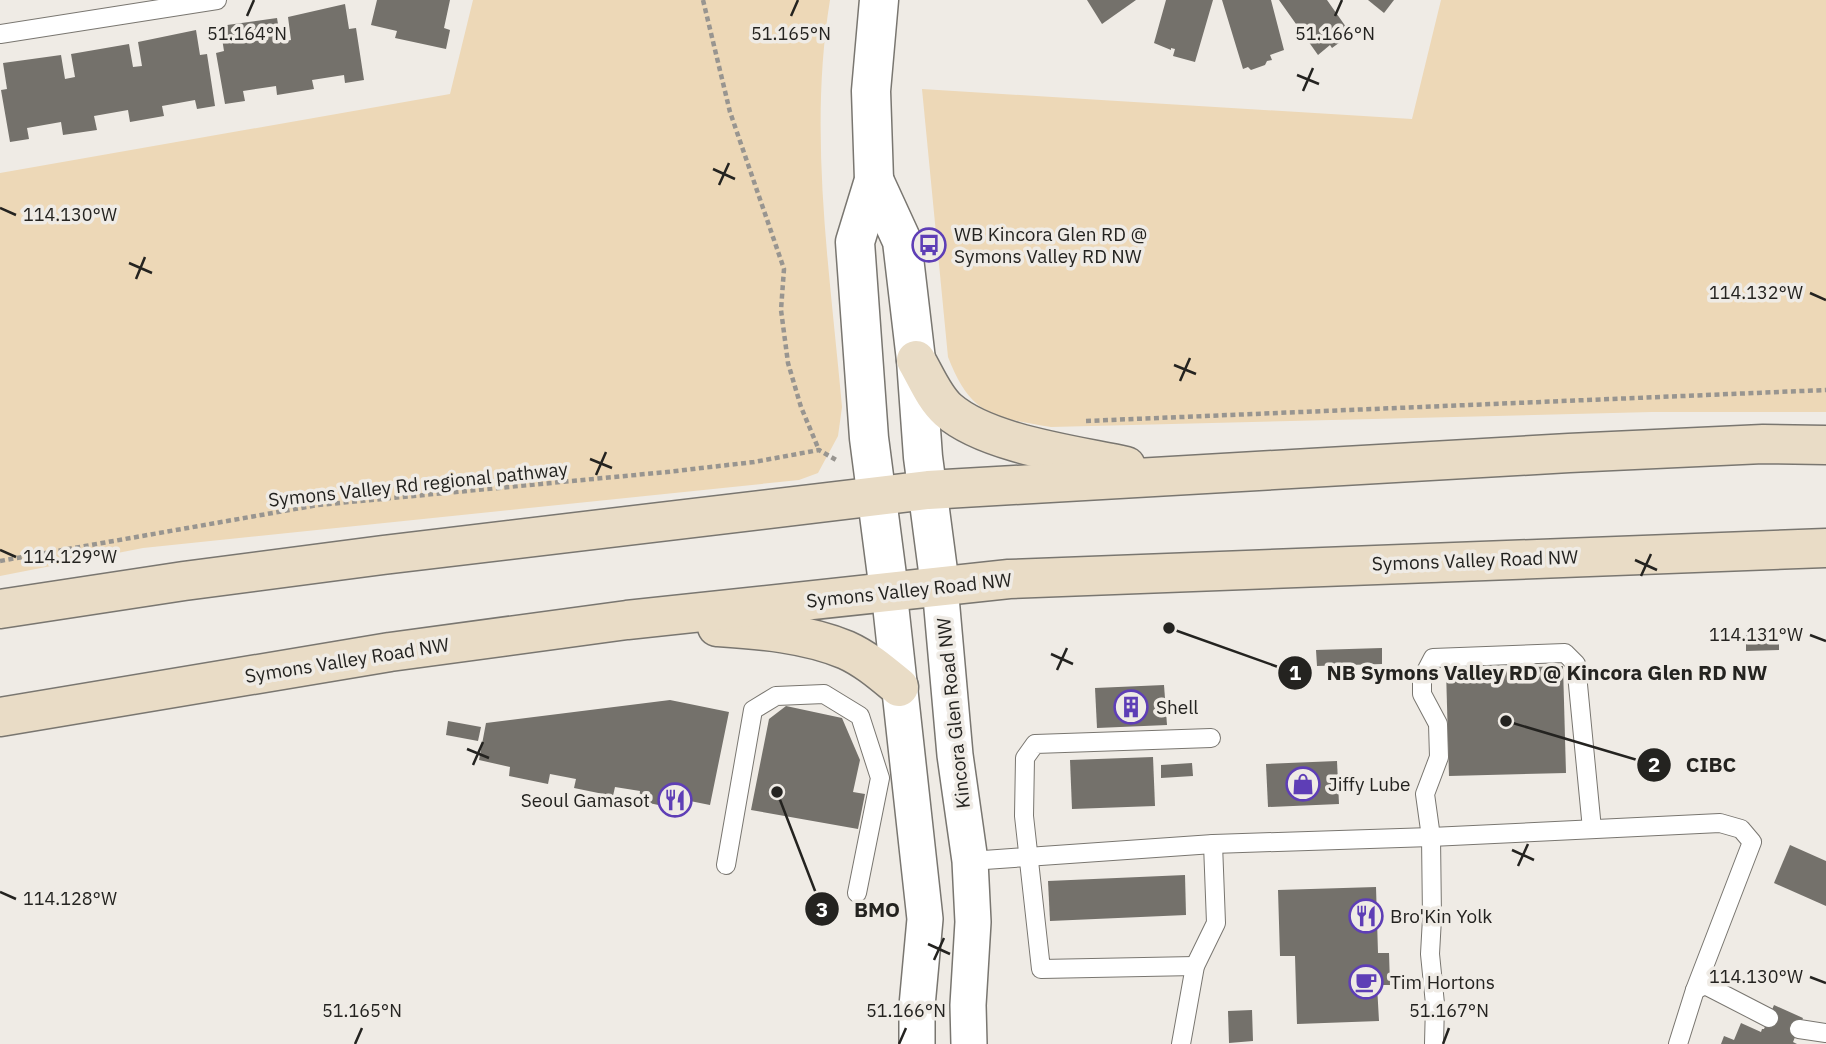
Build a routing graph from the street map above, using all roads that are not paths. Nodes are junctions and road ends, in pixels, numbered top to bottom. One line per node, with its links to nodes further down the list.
1 (217, 0): 3 (lane)
2 (879, 0): 5 (street, Kincora Glen Road NW)
3 (184, 3): 4 (lane)
4 (0, 34)
5 (874, 180): 6 (street, Kincora Glen Road NW); 10 (street, Kincora Glen Road NW)
6 (916, 360): 8 (main road); 9 (street, Kincora Glen Road NW)
7 (1826, 445): 8 (main road)
8 (1169, 476): 9 (main road)
9 (928, 491): 10 (main road); 12 (street, Kincora Glen Road NW)
10 (878, 495): 13 (street, Kincora Glen Road NW); 14 (main road)
11 (1826, 548): 12 (main road, Symons Valley Road NW)
12 (940, 586): 13 (main road, Symons Valley Road NW); 23 (street, Kincora Glen Road NW)
13 (889, 591): 15 (main road, Symons Valley Road NW); 16 (street, Kincora Glen Road NW)
14 (0, 609)
15 (627, 620): 16 (main road); 17 (main road, Symons Valley Road NW)
16 (900, 687): 31 (street, Kincora Glen Road NW)
17 (0, 717)
18 (1211, 738): 22 (lane)
19 (1592, 829): 20 (lane); 20 (lane); 27 (lane)
20 (1431, 837): 21 (lane); 34 (lane)
21 (1213, 844): 22 (lane); 26 (lane)
22 (1028, 855): 23 (lane); 26 (lane)
23 (970, 861): 32 (street, Kincora Glen Road NW)
24 (726, 865): 25 (lane)
25 (857, 893)
26 (1195, 966): 33 (lane)
27 (1695, 990): 28 (lane); 35 (lane)
28 (1769, 1018)
29 (1799, 1029): 30 (lane)
30 (1826, 1033)
31 (917, 1044)
32 (969, 1044)
33 (1181, 1044)
34 (1434, 1044)
35 (1678, 1044)

